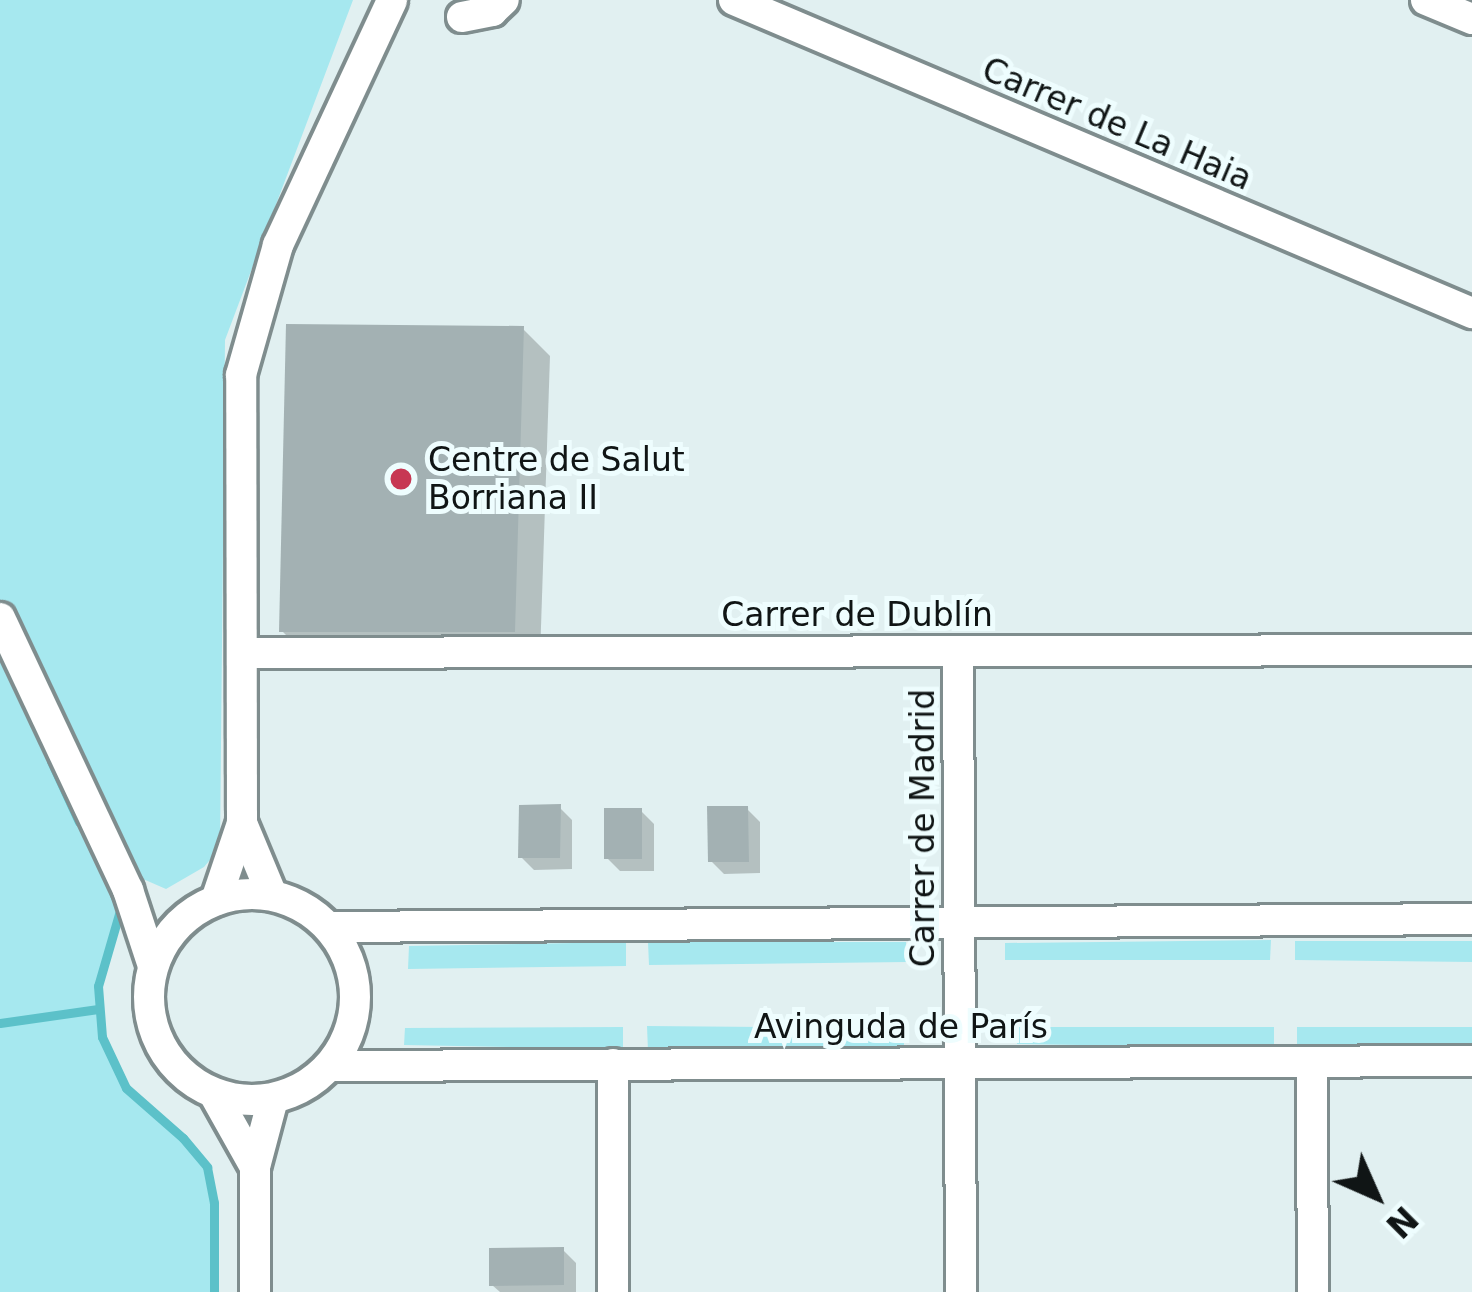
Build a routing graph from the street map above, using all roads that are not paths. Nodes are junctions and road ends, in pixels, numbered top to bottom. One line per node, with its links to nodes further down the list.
1 (504, 0): 5 (street)
2 (734, 0): 7 (street, Carrer de La Haia)
3 (1426, 0): 6 (street)
4 (385, 4): 11 (street)
5 (462, 17)
6 (1472, 20)
7 (1472, 313)
8 (0, 618): 13 (street)
9 (1472, 650): 10 (street, Carrer de Dublín)
10 (958, 651): 11 (street, Carrer de Dublín); 18 (street, Carrer de Madrid)
11 (242, 653): 12 (street)
12 (242, 823): 14 (street); 15 (street)
13 (128, 890): 17 (street); 20 (street)
14 (272, 895): 15 (street); 19 (street)
15 (216, 900): 17 (street)
16 (1472, 919): 18 (street)
17 (183, 920): 20 (street)
18 (959, 920): 19 (street); 23 (street, Carrer de Madrid)
19 (330, 927): 25 (street)
20 (154, 966): 26 (street)
21 (1472, 1061): 22 (street, Avinguda de París)
22 (1312, 1062): 23 (street, Avinguda de París); 32 (street)
23 (960, 1063): 24 (street, Avinguda de París); 31 (street, Carrer de Madrid)
24 (613, 1064): 25 (street, Avinguda de París); 30 (street)
25 (329, 1066): 27 (street)
26 (214, 1094): 27 (street); 28 (street)
27 (273, 1099): 28 (street)
28 (255, 1167): 29 (street)
29 (255, 1292)
30 (613, 1292)
31 (961, 1292)
32 (1312, 1292)

